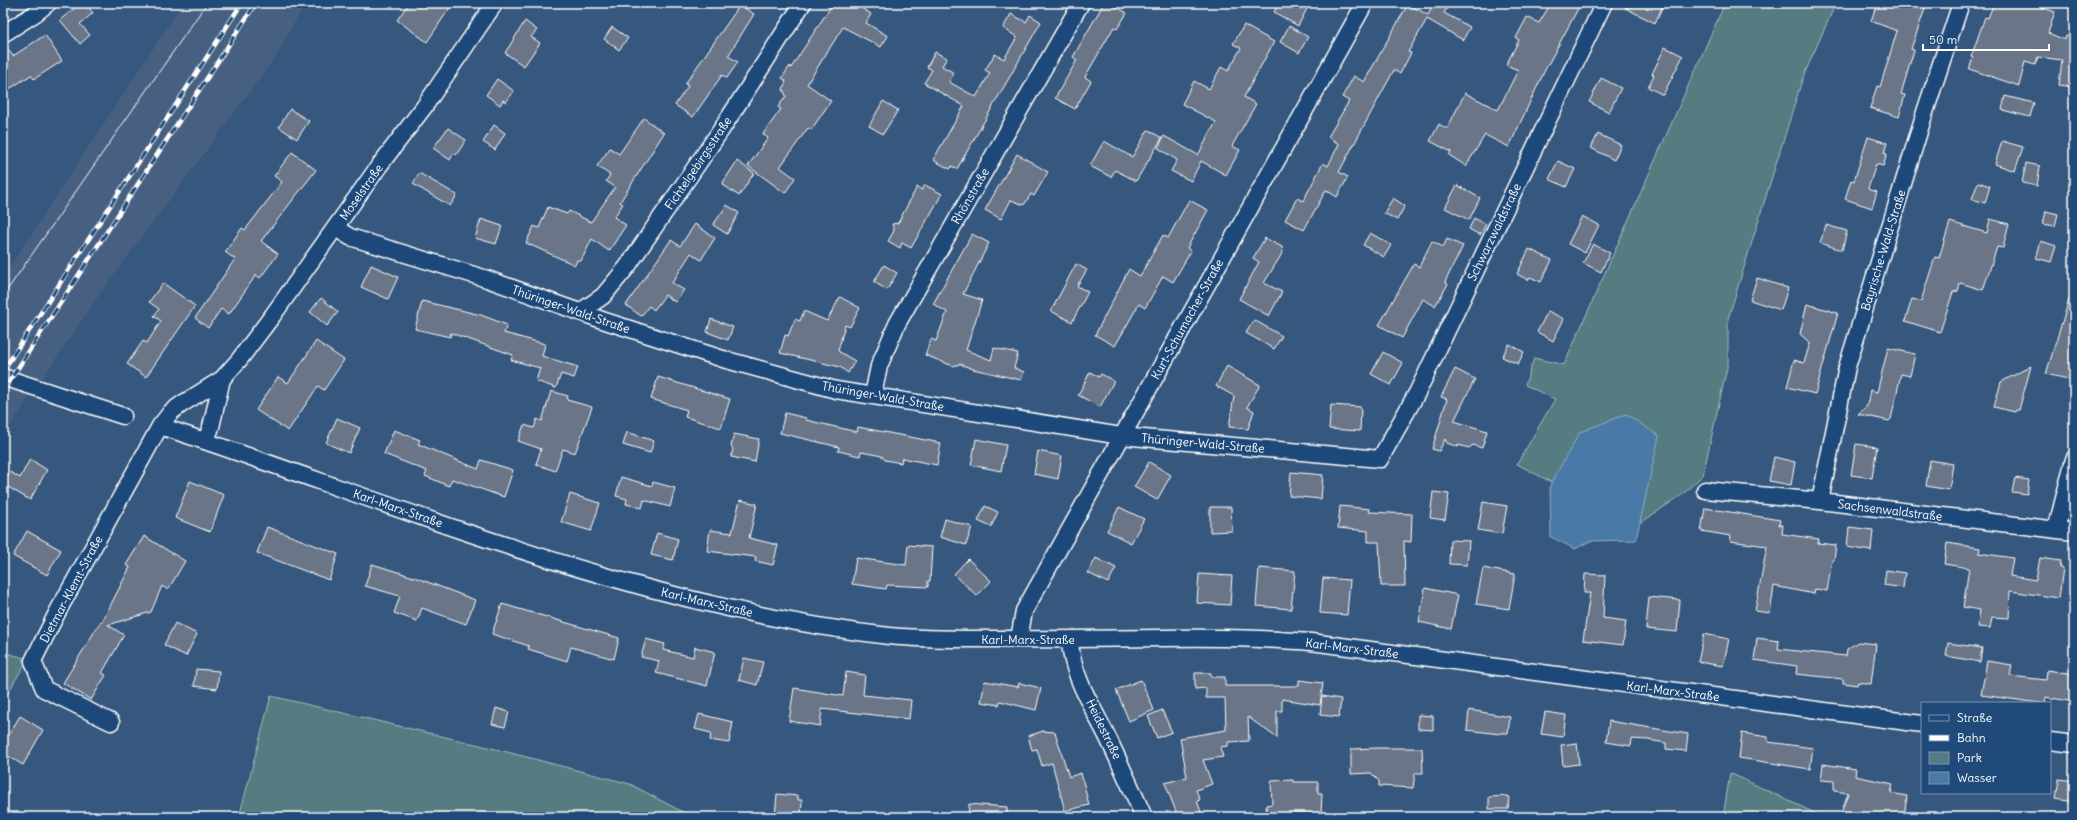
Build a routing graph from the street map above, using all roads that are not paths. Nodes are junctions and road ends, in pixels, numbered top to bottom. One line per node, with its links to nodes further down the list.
1 (48, 3): 8 (street)
2 (496, 3): 9 (street, Moselstraße)
3 (803, 3): 10 (street, Fichtelgebirgsstraße)
4 (1080, 3): 13 (street, Rhönstraße)
5 (1365, 3): 16 (street, Kurt-Schumacher-Straße)
6 (1604, 3): 18 (street, Schwarzwaldstraße)
7 (1960, 3): 21 (street, Bayrische-Wald-Straße)
8 (3, 34)
9 (336, 228): 10 (street, Thüringer-Wald-Straße); 12 (street, Moselstraße)
10 (580, 312): 13 (street, Thüringer-Wald-Straße)
11 (3, 378): 14 (street)
12 (222, 379): 15 (street, Moselstraße); 17 (street, Moselstraße)
13 (873, 395): 16 (street, Thüringer-Wald-Straße)
14 (123, 416)
15 (160, 426): 17 (street, Karl-Marx-Straße); 26 (street, Dietmar-Klemt-Straße)
16 (1122, 436): 18 (street, Thüringer-Wald-Straße); 24 (street, Kurt-Schumacher-Straße)
17 (206, 441): 24 (street, Karl-Marx-Straße)
18 (1380, 459)
19 (2074, 459): 22 (street)
20 (1705, 490): 21 (street, Sachsenwaldstraße)
21 (1820, 501): 22 (street, Sachsenwaldstraße)
22 (2056, 530): 23 (street, Sachsenwaldstraße)
23 (2074, 532)
24 (1019, 639): 25 (street, Karl-Marx-Straße)
25 (1070, 640): 27 (street, Karl-Marx-Straße); 30 (street, Heidestraße)
26 (111, 722)
27 (1921, 724)
28 (2051, 741): 29 (street)
29 (2074, 744)
30 (1144, 817)

